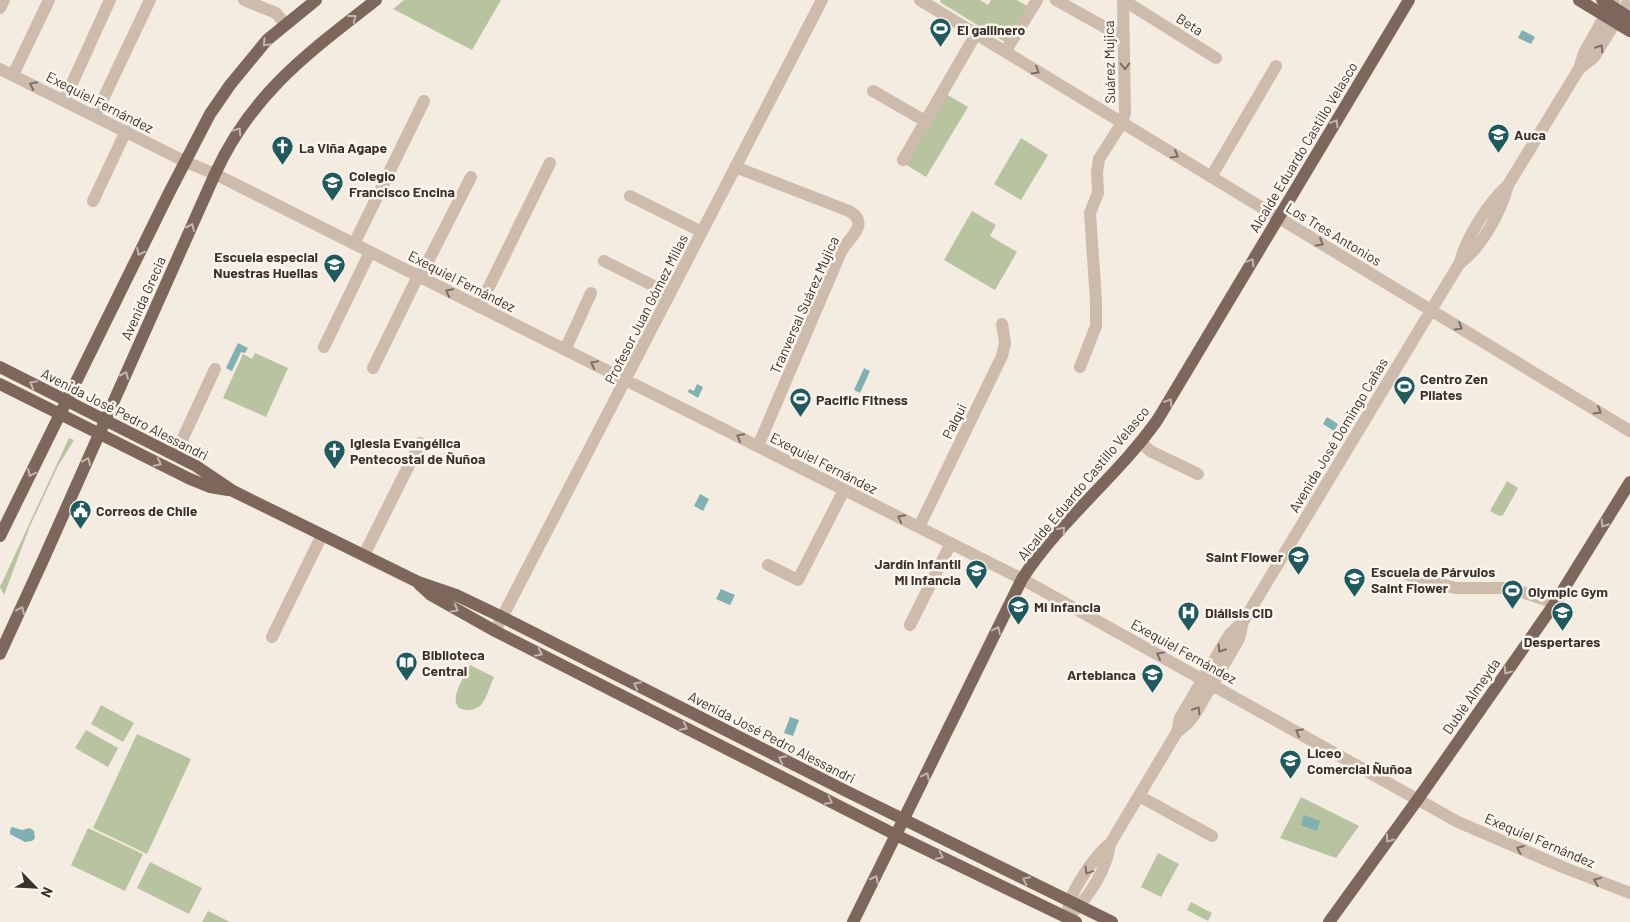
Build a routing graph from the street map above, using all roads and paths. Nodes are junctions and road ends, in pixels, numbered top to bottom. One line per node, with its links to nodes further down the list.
1 (4, 0): 16 (street)
2 (49, 0): 26 (street)
3 (110, 0): 28 (street)
4 (150, 0): 30 (street)
5 (244, 0): 18 (street)
6 (316, 0): 18 (main road, Avenida Grecia)
7 (376, 0): 38 (main road, Avenida Grecia, one-way to 7)
8 (822, 0): 37 (street, Profesor Juan Gómez Millas)
9 (920, 0): 20 (street, Los Tres Antonios)
10 (1037, 0): 22 (street)
11 (1056, 0): 21 (street)
12 (1123, 0): 21 (street, Suárez Mujica); 23 (street, Beta)
13 (1409, 0): 43 (main road, Alcalde Eduardo Castillo Velasco, one-way to 13)
14 (1579, 0): 17 (main road)
15 (1629, 0): 17 (street, Avenida José Domingo Cañas)
16 (0, 8)
17 (1614, 11): 19 (main road); 52 (street, Avenida José Domingo Cañas)
18 (285, 24): 35 (main road, Avenida Grecia, one-way to 35)
19 (1630, 32)
20 (976, 34): 22 (street, Los Tres Antonios); 31 (street)
21 (1124, 38): 32 (street, Suárez Mujica, one-way to 32)
22 (1005, 52): 32 (street, Los Tres Antonios, one-way to 32)
23 (1216, 58)
24 (1276, 66): 40 (street)
25 (0, 69): 26 (street, Exequiel Fernández)
26 (12, 75): 28 (street, Exequiel Fernández, one-way to 26)
27 (873, 91): 31 (street)
28 (64, 101): 30 (street, Exequiel Fernández)
29 (424, 101): 45 (street)
30 (95, 116): 33 (street, Exequiel Fernández)
31 (925, 121): 34 (street)
32 (1122, 123): 40 (street, Los Tres Antonios, one-way to 40); 57 (street)
33 (126, 132): 35 (street, Exequiel Fernández); 42 (street)
34 (903, 160)
35 (186, 162): 38 (street, Exequiel Fernández); 62 (main road, Avenida Grecia, one-way to 62)
36 (550, 163): 51 (street)
37 (735, 167): 44 (street, Profesor Juan Gómez Millas); 69 (street, Tranversal Suárez Mujica)
38 (215, 174): 45 (street, Exequiel Fernández); 64 (main road, Avenida Grecia, one-way to 38)
39 (471, 177): 48 (street)
40 (1211, 177): 43 (street, Los Tres Antonios)
41 (630, 196): 44 (street)
42 (93, 201)
43 (1278, 217): 52 (street, Los Tres Antonios, one-way to 52); 67 (main road, Alcalde Eduardo Castillo Velasco, one-way to 43)
44 (702, 232): 50 (street, Profesor Juan Gómez Millas)
45 (354, 244): 46 (street, Exequiel Fernández)
46 (370, 252): 48 (street, Exequiel Fernández); 54 (street)
47 (604, 261): 50 (street)
48 (419, 276): 51 (street, Exequiel Fernández, one-way to 48); 59 (street)
49 (591, 293): 55 (street)
50 (670, 294): 60 (street, Profesor Juan Gómez Millas)
51 (480, 307): 55 (street, Exequiel Fernández)
52 (1431, 311): 65 (street, Los Tres Antonios, one-way to 65); 90 (street, Avenida José Domingo Cañas)
53 (1002, 324): 75 (street, Palqui)
54 (324, 346)
55 (565, 350): 60 (street, Exequiel Fernández, one-way to 55)
56 (0, 367): 62 (main road, Avenida José Pedro Alessandri, one-way to 56)
57 (1080, 367)
58 (215, 368): 70 (street)
59 (373, 368)
60 (626, 380): 69 (street, Exequiel Fernández, one-way to 60); 85 (street, Profesor Juan Gómez Millas)
61 (0, 384): 63 (main road, Avenida José Pedro Alessandri)
62 (66, 400): 63 (main road, Avenida Grecia); 64 (main road, Avenida José Pedro Alessandri)
63 (60, 414): 66 (main road, Avenida José Pedro Alessandri); 77 (main road, Avenida Grecia, one-way to 77)
64 (105, 420): 66 (main road, Avenida Grecia); 70 (main road, Avenida José Pedro Alessandri)
65 (1630, 431)
66 (99, 433): 74 (main road, Avenida José Pedro Alessandri, one-way to 74); 89 (main road, Avenida Grecia, one-way to 66)
67 (1141, 442): 71 (street); 82 (main road, Alcalde Eduardo Castillo Velasco, one-way to 67)
68 (420, 443): 79 (street)
69 (758, 446): 73 (street, Exequiel Fernández)
70 (175, 455): 74 (main road, Avenida José Pedro Alessandri)
71 (1198, 474)
72 (1630, 482): 84 (main road, Dublé Almeyda, one-way to 84)
73 (844, 490): 75 (street, Exequiel Fernández, one-way to 73); 80 (street)
74 (233, 491): 76 (main road, Avenida José Pedro Alessandri)
75 (919, 527): 78 (street, Exequiel Fernández)
76 (322, 535): 79 (main road, Avenida José Pedro Alessandri); 88 (street)
77 (0, 536)
78 (951, 543): 82 (street, Exequiel Fernández); 86 (street)
79 (364, 555): 83 (main road, Avenida José Pedro Alessandri)
80 (768, 565)
81 (1408, 575): 84 (street)
82 (1022, 579): 90 (street, Exequiel Fernández, one-way to 82); 93 (main road, Alcalde Eduardo Castillo Velasco, one-way to 82)
83 (418, 582): 85 (main road, Avenida José Pedro Alessandri); 87 (main road, Avenida José Pedro Alessandri, one-way to 87)
84 (1555, 602): 92 (main road, Dublé Almeyda, one-way to 92)
85 (502, 617): 87 (street, Profesor Juan Gómez Millas); 93 (main road, Avenida José Pedro Alessandri, one-way to 85)
86 (910, 625)
87 (495, 631): 94 (main road, Avenida José Pedro Alessandri, one-way to 94)
88 (272, 637)
89 (0, 654)
90 (1208, 681): 91 (street, Avenida José Domingo Cañas); 92 (street, Exequiel Fernández, one-way to 90)
91 (1139, 796): 95 (street); 97 (street, Avenida José Domingo Cañas)
92 (1418, 799): 96 (street, Exequiel Fernández, one-way to 92); 101 (main road, Dublé Almeyda, one-way to 101)
93 (904, 820): 94 (main road, Alcalde Eduardo Castillo Velasco); 97 (main road, Avenida José Pedro Alessandri, one-way to 93)
94 (896, 835): 98 (main road, Avenida José Pedro Alessandri, one-way to 98); 99 (main road, Alcalde Eduardo Castillo Velasco, one-way to 94)
95 (1212, 836)
96 (1630, 893)
97 (1075, 904): 98 (street, Avenida José Domingo Cañas); 100 (main road, Avenida José Pedro Alessandri)
98 (1071, 920)
99 (853, 922)
100 (1112, 922)
101 (1329, 922)

